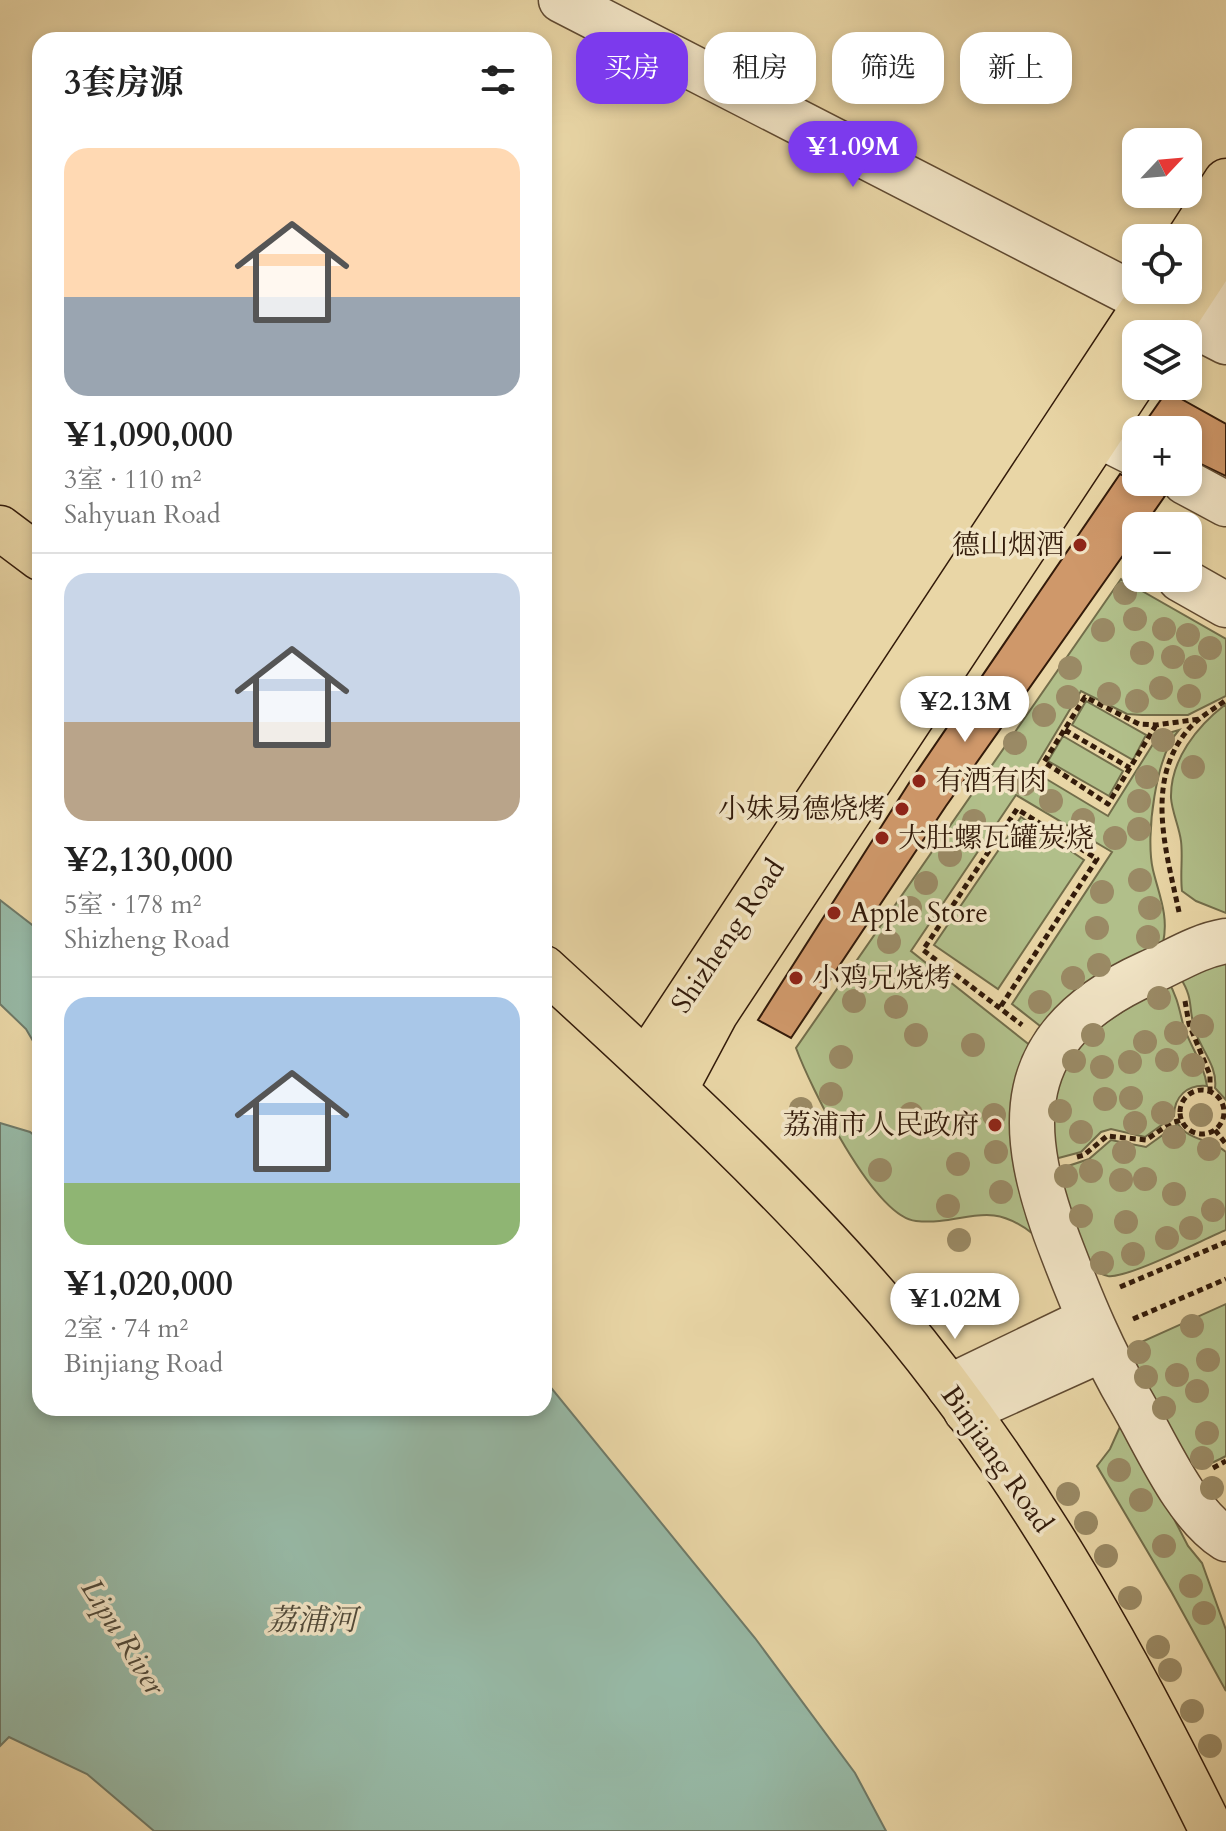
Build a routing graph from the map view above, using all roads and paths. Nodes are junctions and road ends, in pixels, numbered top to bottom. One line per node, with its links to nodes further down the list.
1 (561, 0): 6 (street)
2 (1226, 181): 3 (main road)
3 (1198, 224)
4 (1226, 241): 5 (main road, Shizheng Road)
5 (1202, 271)
6 (1122, 272)
7 (1176, 304): 28 (main road, Shizheng Road)
8 (1183, 304): 9 (street)
9 (1226, 342)
10 (1130, 400): 11 (main road, Shizheng Road)
11 (1117, 445): 28 (main road, Shizheng Road)
12 (1202, 491): 13 (street)
13 (1226, 504)
14 (0, 528): 15 (main road)
15 (32, 552)
16 (1202, 591): 17 (street)
17 (1226, 605)
18 (1226, 700): 19 (path)
19 (1200, 719): 20 (path); 24 (path)
20 (1156, 725): 21 (path); 22 (path)
21 (1065, 730): 22 (path); 22 (path)
22 (1130, 768)
23 (1226, 941): 24 (street)
24 (1173, 961): 27 (street); 29 (path)
25 (552, 975): 28 (main road, Binjiang Road)
26 (1001, 1006): 26 (path); 27 (path)
27 (1050, 1049): 33 (street)
28 (661, 1074): 37 (main road, Binjiang Road)
29 (1210, 1091): 30 (path); 31 (path)
30 (1181, 1120): 31 (path); 33 (path)
31 (1215, 1130): 32 (path)
32 (1226, 1144)
33 (1034, 1168): 36 (street)
34 (1226, 1242): 36 (path)
35 (1226, 1279): 36 (path)
36 (1092, 1327): 37 (street); 38 (street)
37 (957, 1399): 39 (main road, Binjiang Road)
38 (1226, 1539)
39 (1212, 1831)

